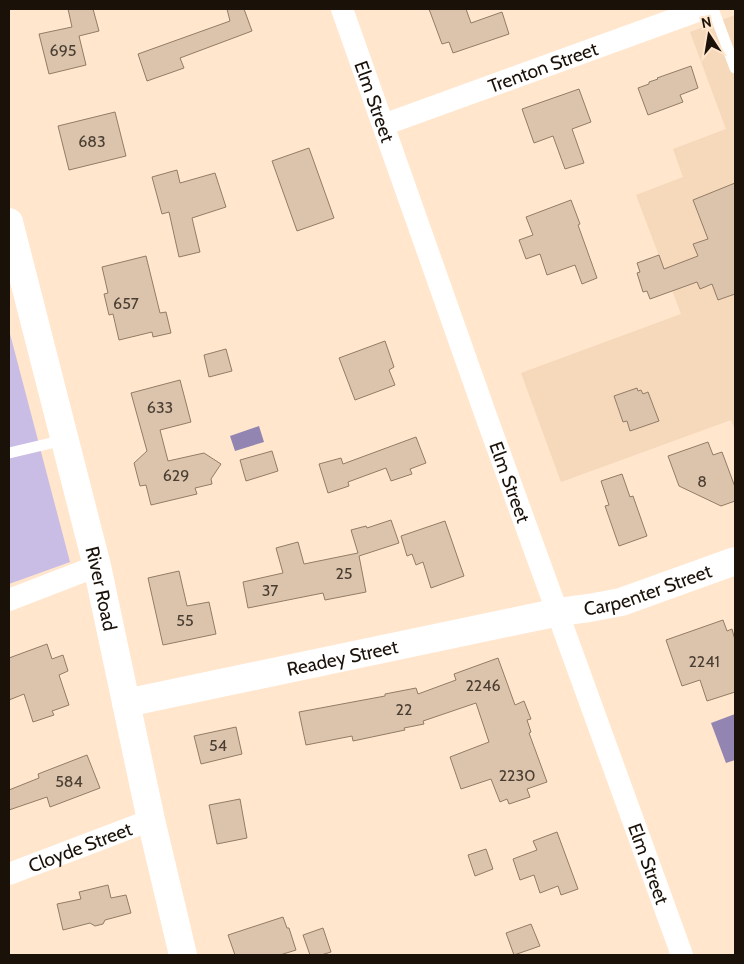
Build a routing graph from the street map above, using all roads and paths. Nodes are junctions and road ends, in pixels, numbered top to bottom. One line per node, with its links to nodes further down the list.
1 (342, 9): 5 (street, Elm Street)
2 (703, 9): 5 (street, Trenton Street)
3 (713, 9): 4 (lane)
4 (735, 68)
5 (383, 125): 12 (street, Elm Street)
6 (9, 222): 7 (street, River Road)
7 (64, 440): 8 (lane); 10 (street, River Road)
8 (9, 452)
9 (735, 563): 12 (street, Carpenter Street)
10 (97, 566): 11 (street); 13 (street, River Road)
11 (9, 600)
12 (559, 612): 13 (street, Readey Street); 17 (street, Elm Street)
13 (126, 703): 14 (street, River Road)
14 (151, 820): 15 (street, Cloyde Street); 16 (street, River Road)
15 (9, 874)
16 (183, 955)
17 (682, 955)

